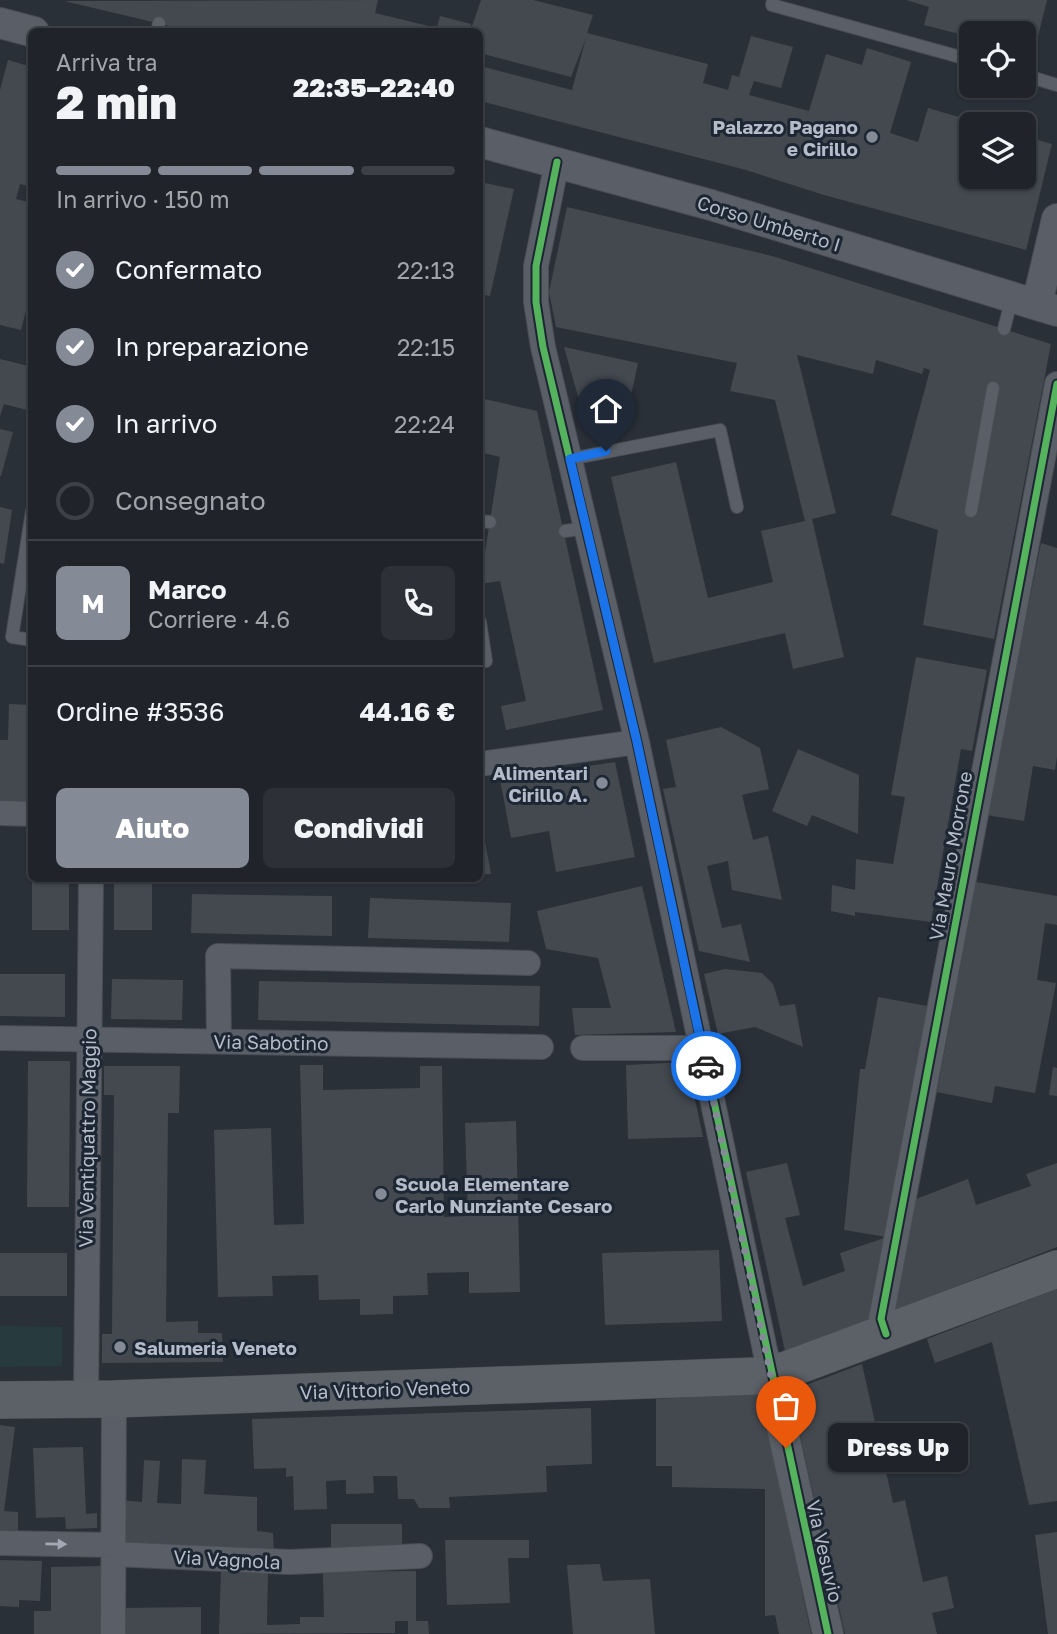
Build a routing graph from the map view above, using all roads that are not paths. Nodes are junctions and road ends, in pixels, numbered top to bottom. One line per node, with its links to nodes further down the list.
1 (773, 0): 4 (lane)
2 (0, 23): 3 (street)
3 (28, 30)
4 (959, 58)
5 (1036, 79): 6 (lane)
6 (1057, 85)
7 (483, 143): 8 (street, Corso Umberto I)
8 (557, 162): 10 (street, Corso Umberto I); 14 (street, Via Vesuvio)
9 (1057, 219): 10 (street)
10 (1035, 304): 11 (lane)
11 (1004, 329)
12 (1057, 384): 34 (street, Via Mauro Morrone)
13 (993, 388): 16 (lane)
14 (570, 459): 15 (lane); 21 (street, Via Vesuvio)
15 (737, 507)
16 (971, 511)
17 (28, 536): 18 (lane)
18 (28, 639)
19 (483, 642): 20 (lane)
20 (486, 662)
21 (637, 742): 22 (street); 32 (street, Via Vesuvio)
22 (483, 764)
23 (0, 813): 24 (street)
24 (28, 814)
25 (91, 882): 28 (street, Via Ventiquattro Maggio)
26 (528, 963): 29 (street)
27 (0, 1038): 28 (street, Via Sabotino)
28 (88, 1039): 29 (street, Via Sabotino); 37 (street, Via Ventiquattro Maggio)
29 (219, 1041): 30 (street, Via Sabotino)
30 (541, 1047)
31 (583, 1048): 32 (street)
32 (702, 1048): 35 (street, Via Vesuvio)
33 (1057, 1269): 34 (main road, Via Vittorio Veneto)
34 (886, 1334): 35 (main road, Via Vittorio Veneto)
35 (770, 1374): 37 (main road, Via Vittorio Veneto); 42 (street, Via Vesuvio)
36 (0, 1399): 37 (main road, Via Vittorio Veneto)
37 (100, 1399): 39 (street, Via Ventiquattro Maggio)
38 (0, 1544): 39 (street, Via Vagnola, one-way to 39)
39 (113, 1550): 40 (street, Via Vagnola); 41 (street)
40 (420, 1556)
41 (113, 1634)
42 (828, 1634)

